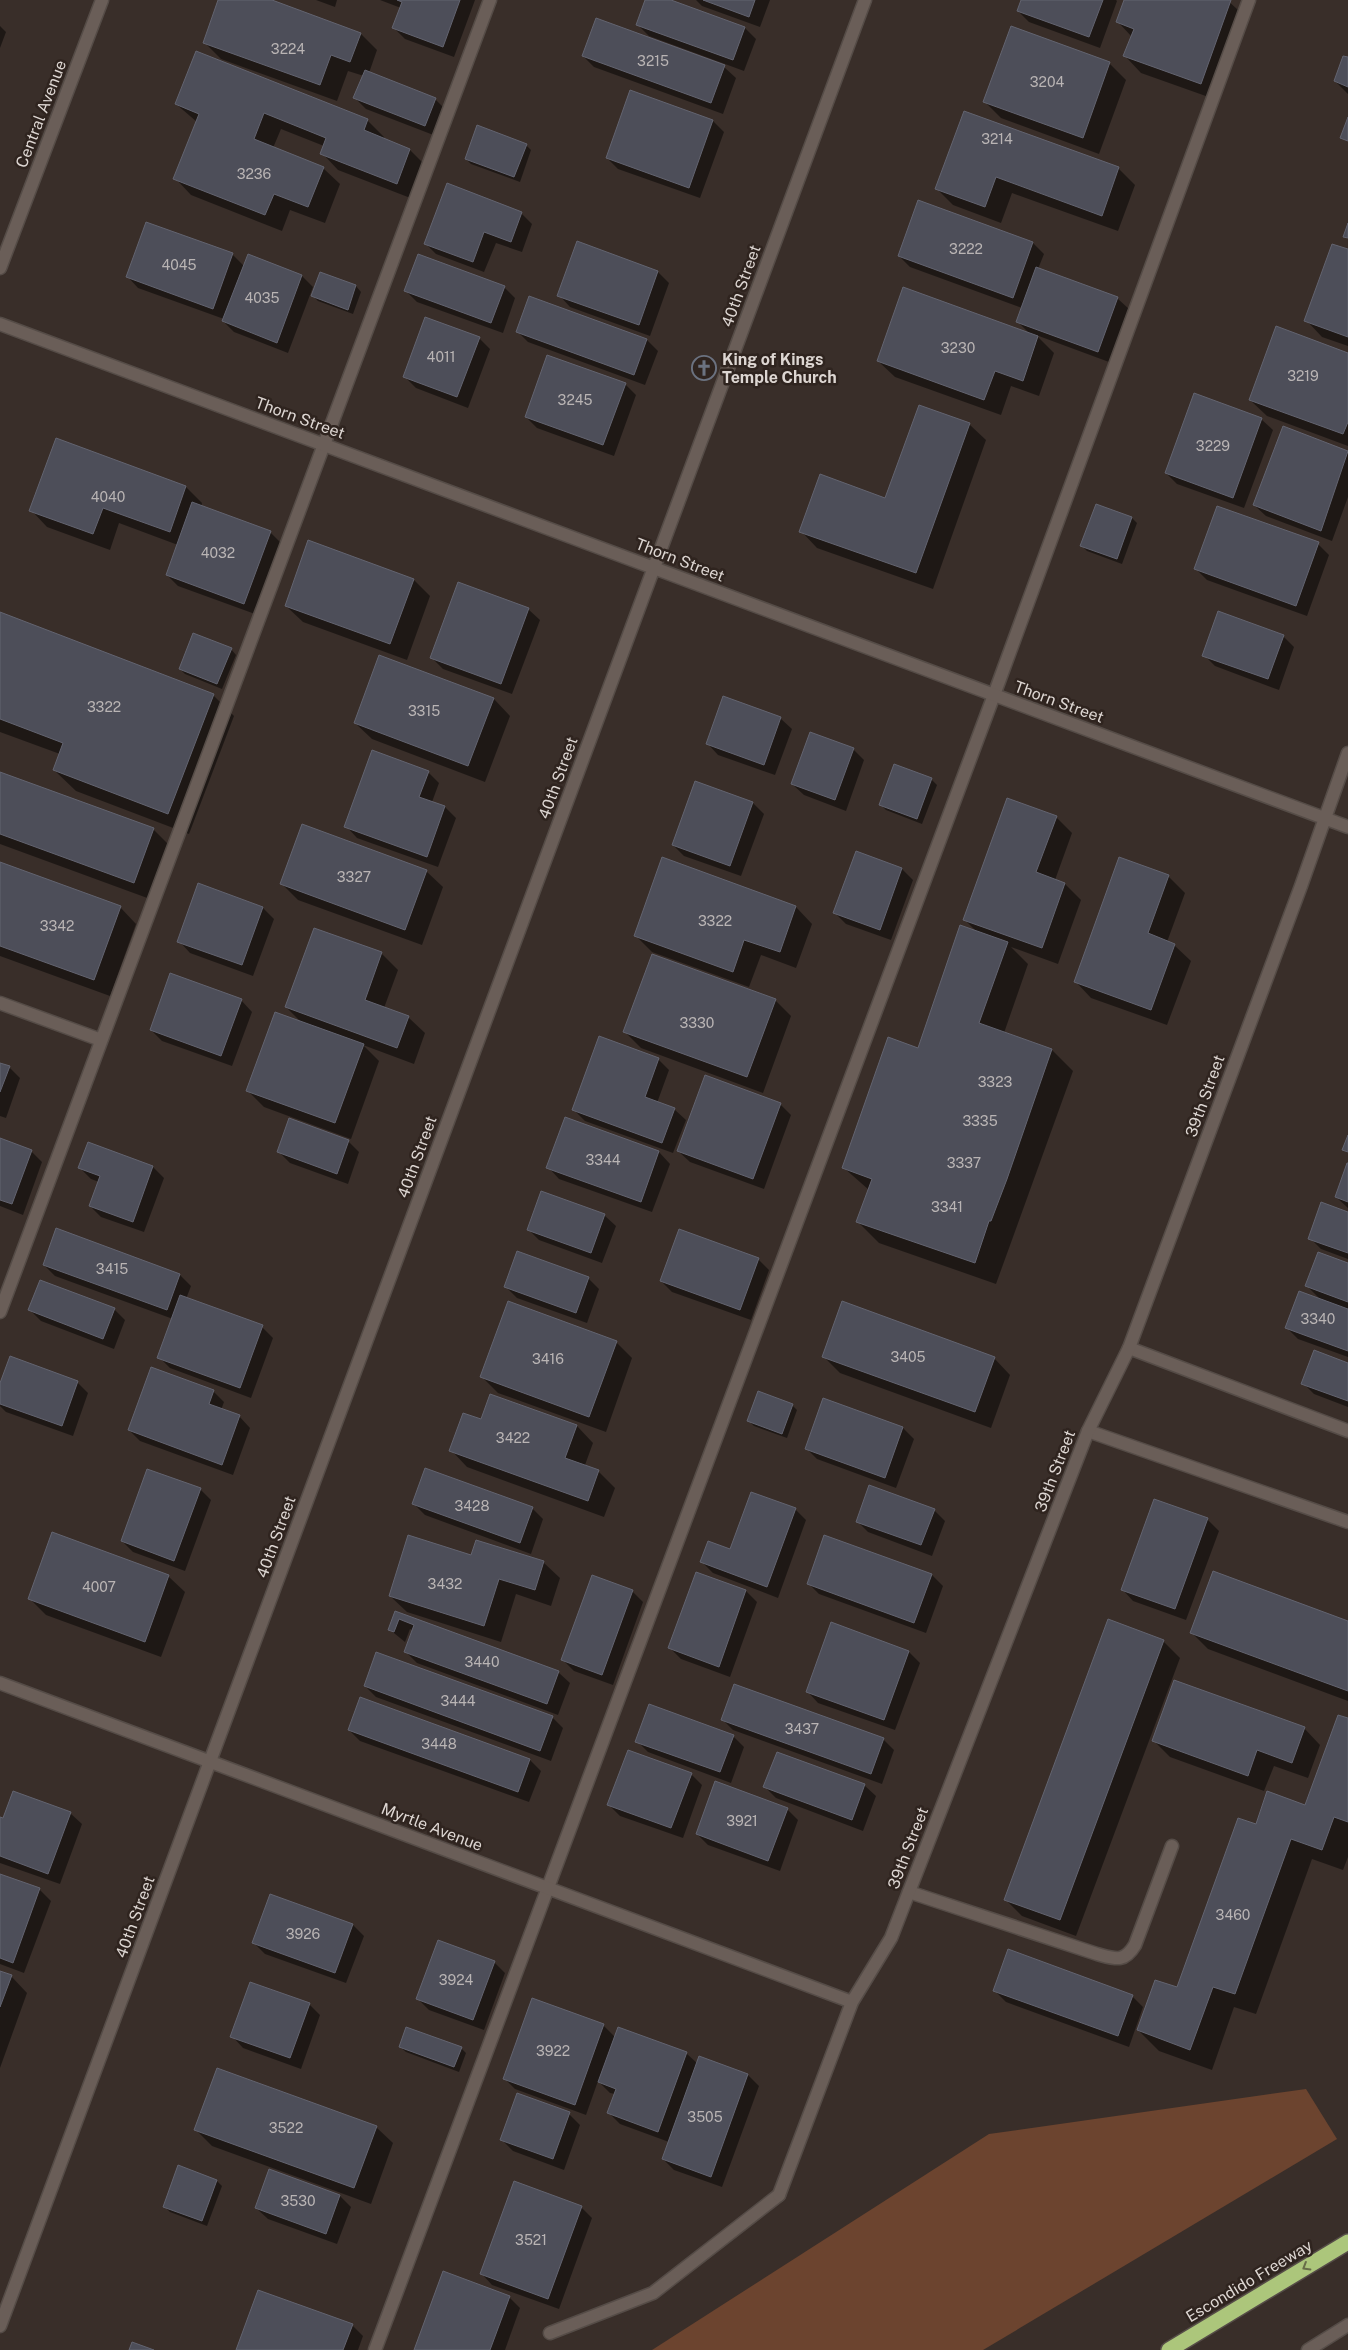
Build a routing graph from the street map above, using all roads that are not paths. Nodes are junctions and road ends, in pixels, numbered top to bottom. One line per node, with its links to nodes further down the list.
1 (102, 0): 5 (street, Central Avenue)
2 (490, 0): 7 (street)
3 (865, 0): 8 (street, 40th Street)
4 (1249, 0): 9 (street)
5 (0, 268)
6 (0, 324): 7 (street, Thorn Street)
7 (324, 444): 8 (street, Thorn Street); 14 (street)
8 (654, 567): 9 (street, Thorn Street); 21 (street, 40th Street)
9 (994, 695): 11 (street, Thorn Street); 23 (street)
10 (1348, 753): 11 (street, 39th Street)
11 (1325, 818): 12 (street, Thorn Street); 16 (street, 39th Street)
12 (1348, 827)
13 (0, 1002): 14 (street)
14 (102, 1040): 15 (street)
15 (0, 1312)
16 (1129, 1348): 17 (street, 39th Street); 18 (street)
17 (1088, 1431): 19 (street); 24 (street, 39th Street)
18 (1348, 1431)
19 (1348, 1522)
20 (0, 1683): 21 (street, Myrtle Avenue)
21 (210, 1761): 23 (street, Myrtle Avenue); 28 (street, 40th Street)
22 (1172, 1846): 24 (street)
23 (548, 1888): 25 (street, Myrtle Avenue); 30 (street)
24 (909, 1892): 25 (street, 39th Street)
25 (852, 2002): 29 (street, 39th Street)
26 (1348, 2242): 31 (highway, Escondido Freeway, one-way to 31)
27 (1348, 2325): 32 (street)
28 (0, 2326)
29 (550, 2333)
30 (374, 2350)
31 (1169, 2350)
32 (1308, 2350)

